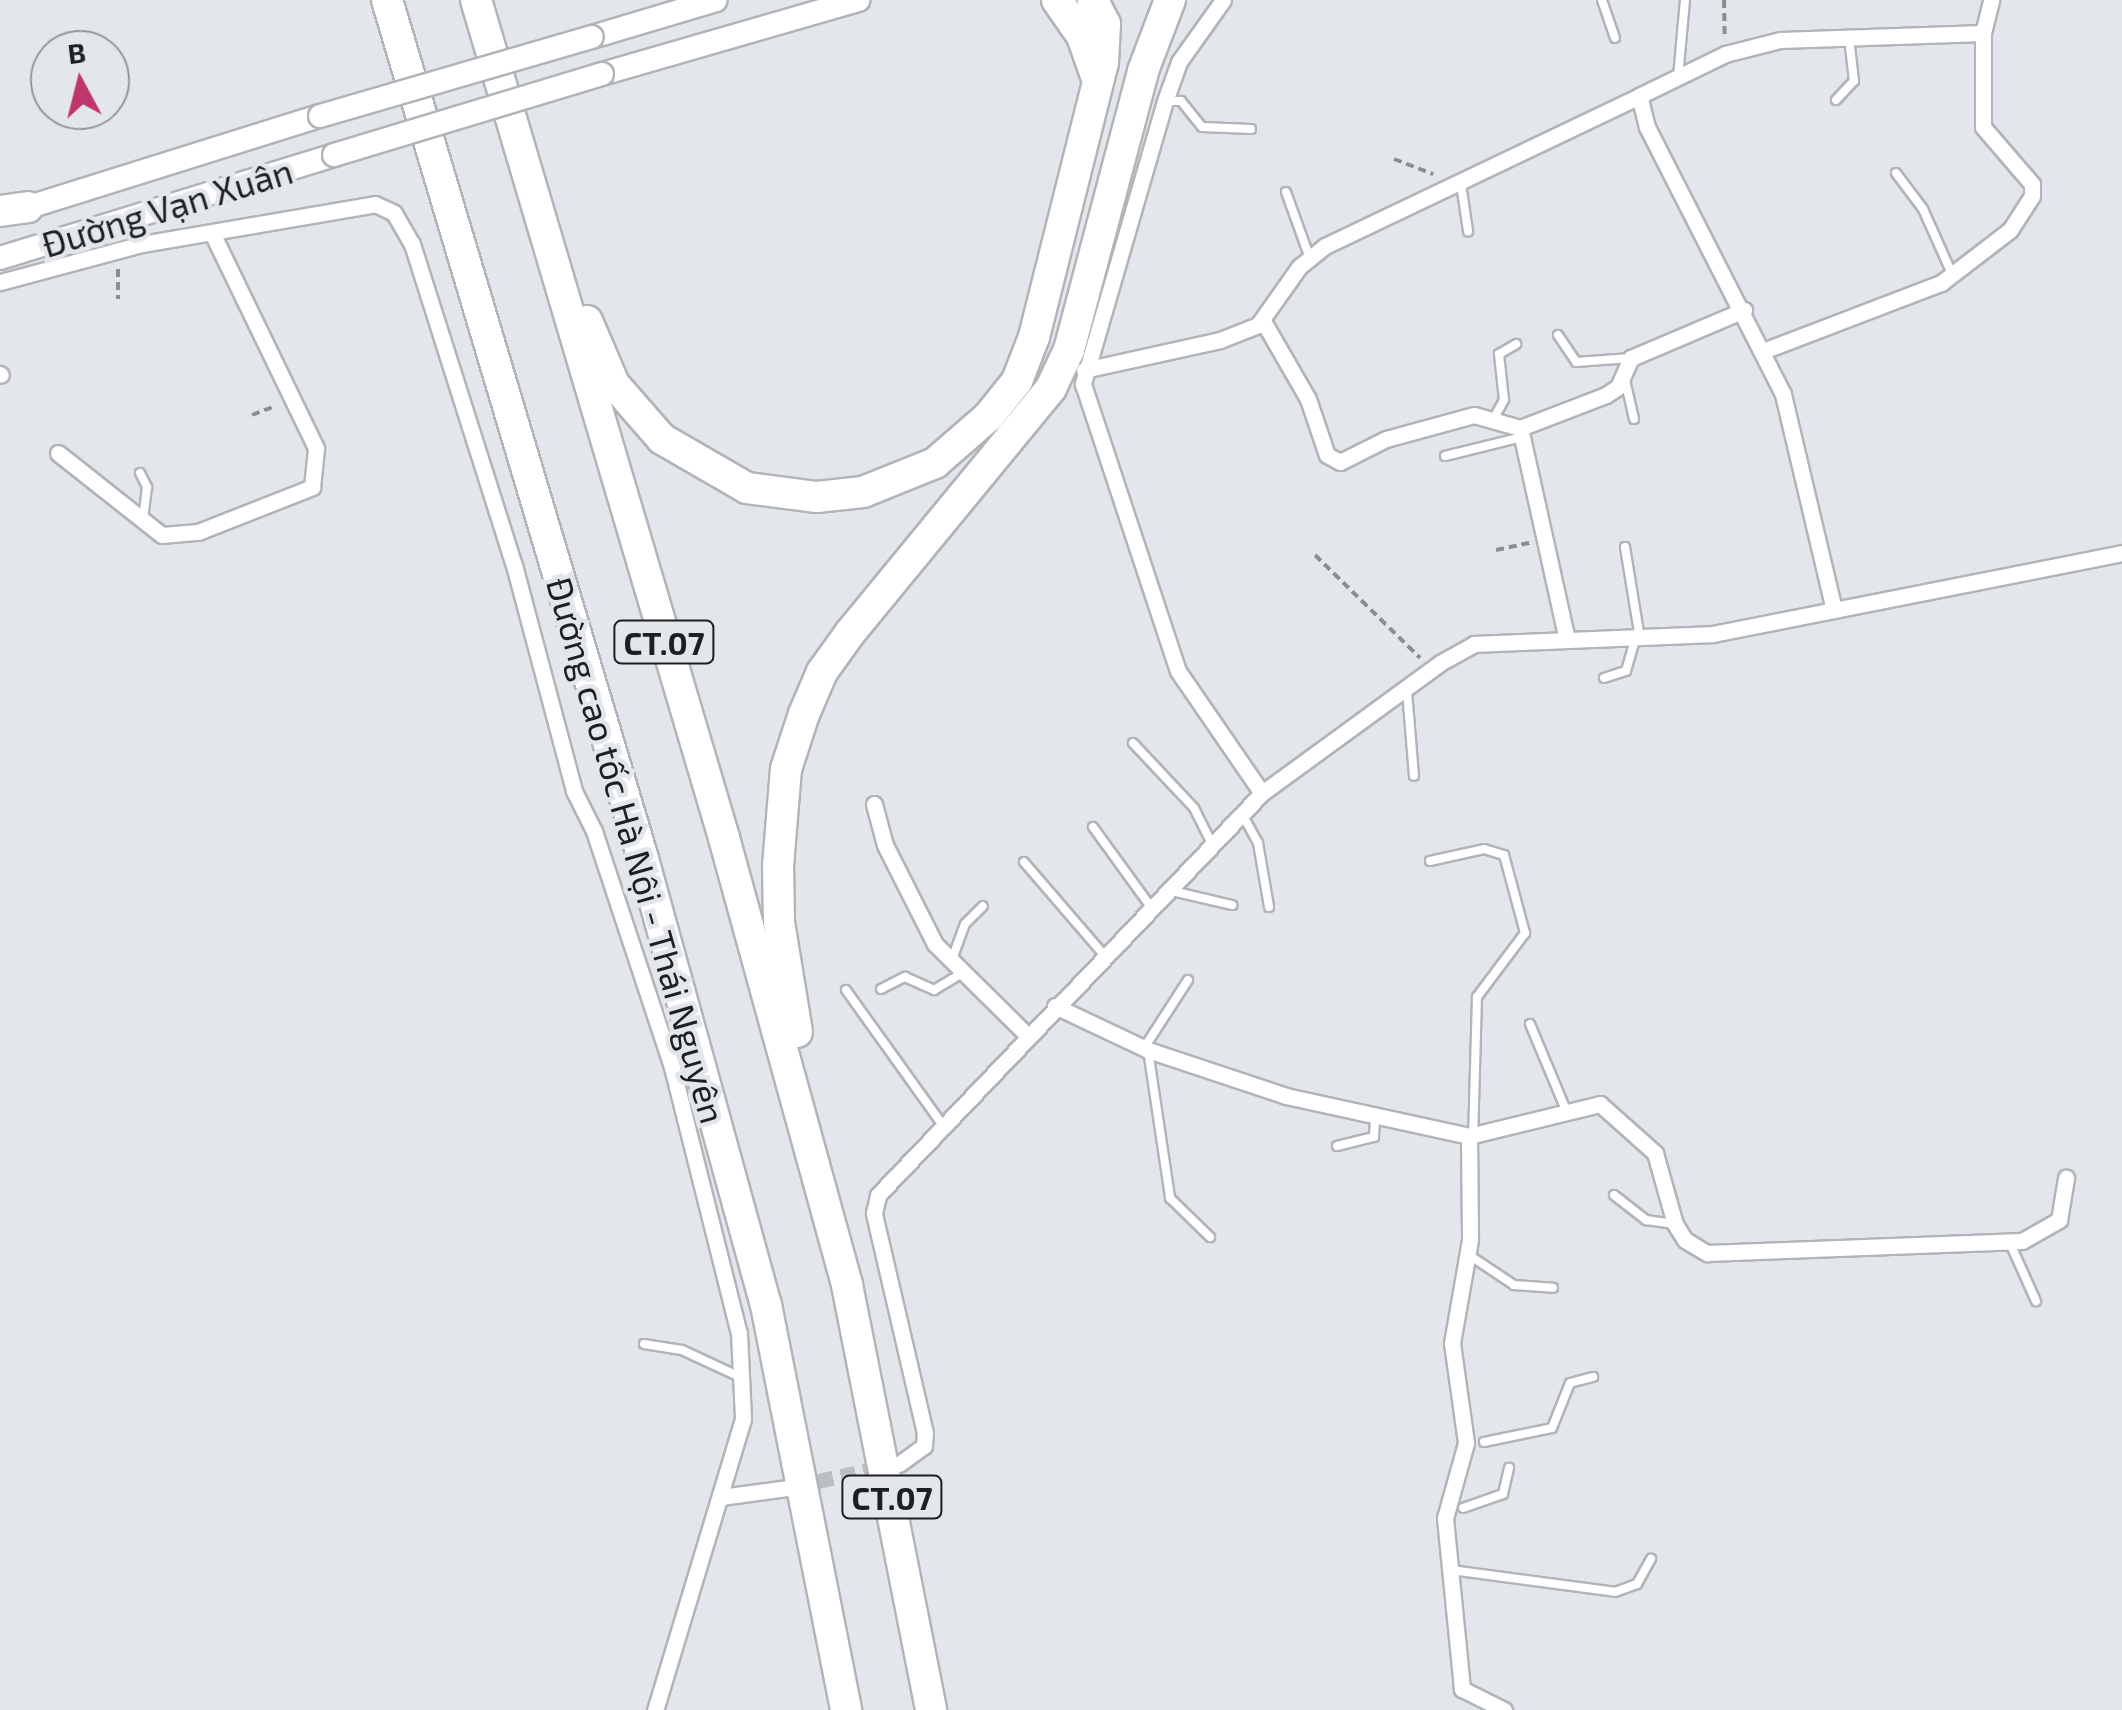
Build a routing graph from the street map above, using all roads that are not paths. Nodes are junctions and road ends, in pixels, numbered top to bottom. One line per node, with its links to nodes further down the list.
1 (368, 0): 61 (highway)
2 (387, 0): 61 (highway, Đường cao tốc Hà Nội - Thái Nguyên / CT.07)
3 (476, 0): 92 (highway, CT.07)
4 (492, 0): 20 (highway)
5 (716, 0): 28 (main road, Đường Vạn Xuân, bridge)
6 (860, 0): 32 (main road, Đường Vạn Xuân, bridge)
7 (1057, 0): 20 (highway)
8 (1093, 0): 20 (highway)
9 (1170, 0): 18 (highway)
10 (1189, 0): 18 (highway)
11 (1223, 0): 23 (street)
12 (1602, 0): 16 (lane)
13 (1684, 0): 19 (lane)
14 (1991, 0): 15 (street)
15 (1983, 33): 17 (street); 33 (street)
16 (1616, 38)
17 (1849, 38): 19 (street); 22 (lane)
18 (1142, 71): 92 (highway)
19 (1678, 77): 21 (street)
20 (1098, 82)
21 (1639, 96): 26 (street); 35 (street)
22 (1836, 100)
23 (1165, 101): 24 (lane); 41 (street)
24 (1251, 129)
25 (1896, 173): 33 (lane)
26 (1456, 187): 29 (lane); 31 (street)
27 (1286, 192): 31 (lane)
28 (9, 212)
29 (1468, 231)
30 (213, 236): 34 (street); 49 (street); 97 (street)
31 (1309, 256): 36 (street)
32 (0, 258)
33 (1953, 276): 39 (street)
34 (0, 282)
35 (1744, 310): 39 (street); 40 (street)
36 (1264, 321): 41 (street); 43 (street)
37 (1558, 335): 40 (lane)
38 (1516, 344): 43 (lane)
39 (1763, 351): 52 (street)
40 (1631, 358): 42 (street)
41 (1084, 370): 59 (street)
42 (1624, 376): 44 (lane); 45 (street)
43 (1494, 418): 45 (street)
44 (1634, 418)
45 (1521, 432): 47 (lane); 54 (street)
46 (58, 452): 49 (street)
47 (1445, 456)
48 (140, 473): 49 (lane)
49 (142, 523)
50 (1624, 547): 53 (lane)
51 (2122, 554): 52 (street)
52 (1834, 610): 53 (street)
53 (1638, 639): 54 (street); 55 (lane)
54 (1567, 640): 56 (street)
55 (1604, 678)
56 (1406, 686): 58 (lane); 59 (street)
57 (1133, 743): 64 (lane)
58 (1414, 776)
59 (1262, 793): 62 (street)
60 (874, 804): 73 (street)
61 (630, 814): 107 (highway, Đường cao tốc Hà Nội - Thái Nguyên / CT.07)
62 (1242, 814): 64 (street); 70 (lane)
63 (1093, 827): 71 (lane)
64 (1212, 844): 67 (street)
65 (1430, 861): 84 (lane)
66 (1024, 862): 72 (lane)
67 (1168, 890): 68 (lane); 71 (street)
68 (1232, 905)
69 (982, 906): 73 (lane)
70 (1269, 906)
71 (1151, 907): 72 (street)
72 (1104, 955): 77 (street)
73 (956, 968): 75 (lane); 79 (street)
74 (1188, 980): 80 (lane)
75 (881, 989)
76 (846, 990): 83 (lane)
77 (1055, 1006): 79 (street); 80 (street)
78 (1530, 1024): 81 (lane)
79 (1027, 1035): 83 (street)
80 (1146, 1049): 82 (street); 89 (lane)
81 (1566, 1110): 84 (street); 88 (street)
82 (1374, 1112): 84 (street); 85 (lane)
83 (942, 1124): 99 (street)
84 (1471, 1136): 91 (street)
85 (1338, 1146)
86 (2066, 1178): 90 (street)
87 (1614, 1195): 88 (lane)
88 (1676, 1224): 90 (street)
89 (1210, 1237)
90 (2009, 1241): 94 (lane)
91 (1468, 1254): 93 (lane); 98 (street)
92 (847, 1285): 108 (highway, CT.07)
93 (1553, 1288)
94 (2036, 1301)
95 (644, 1344): 97 (lane)
96 (1593, 1377): 98 (lane)
97 (744, 1378): 102 (street)
98 (1475, 1443): 103 (street)
99 (900, 1464)
100 (1509, 1468): 103 (lane)
101 (788, 1488): 102 (street)
102 (721, 1498): 106 (street)
103 (1455, 1509): 105 (street)
104 (1651, 1559): 105 (lane)
105 (1450, 1570): 109 (street)
106 (655, 1710)
107 (846, 1710)
108 (931, 1710)
109 (1504, 1710)

